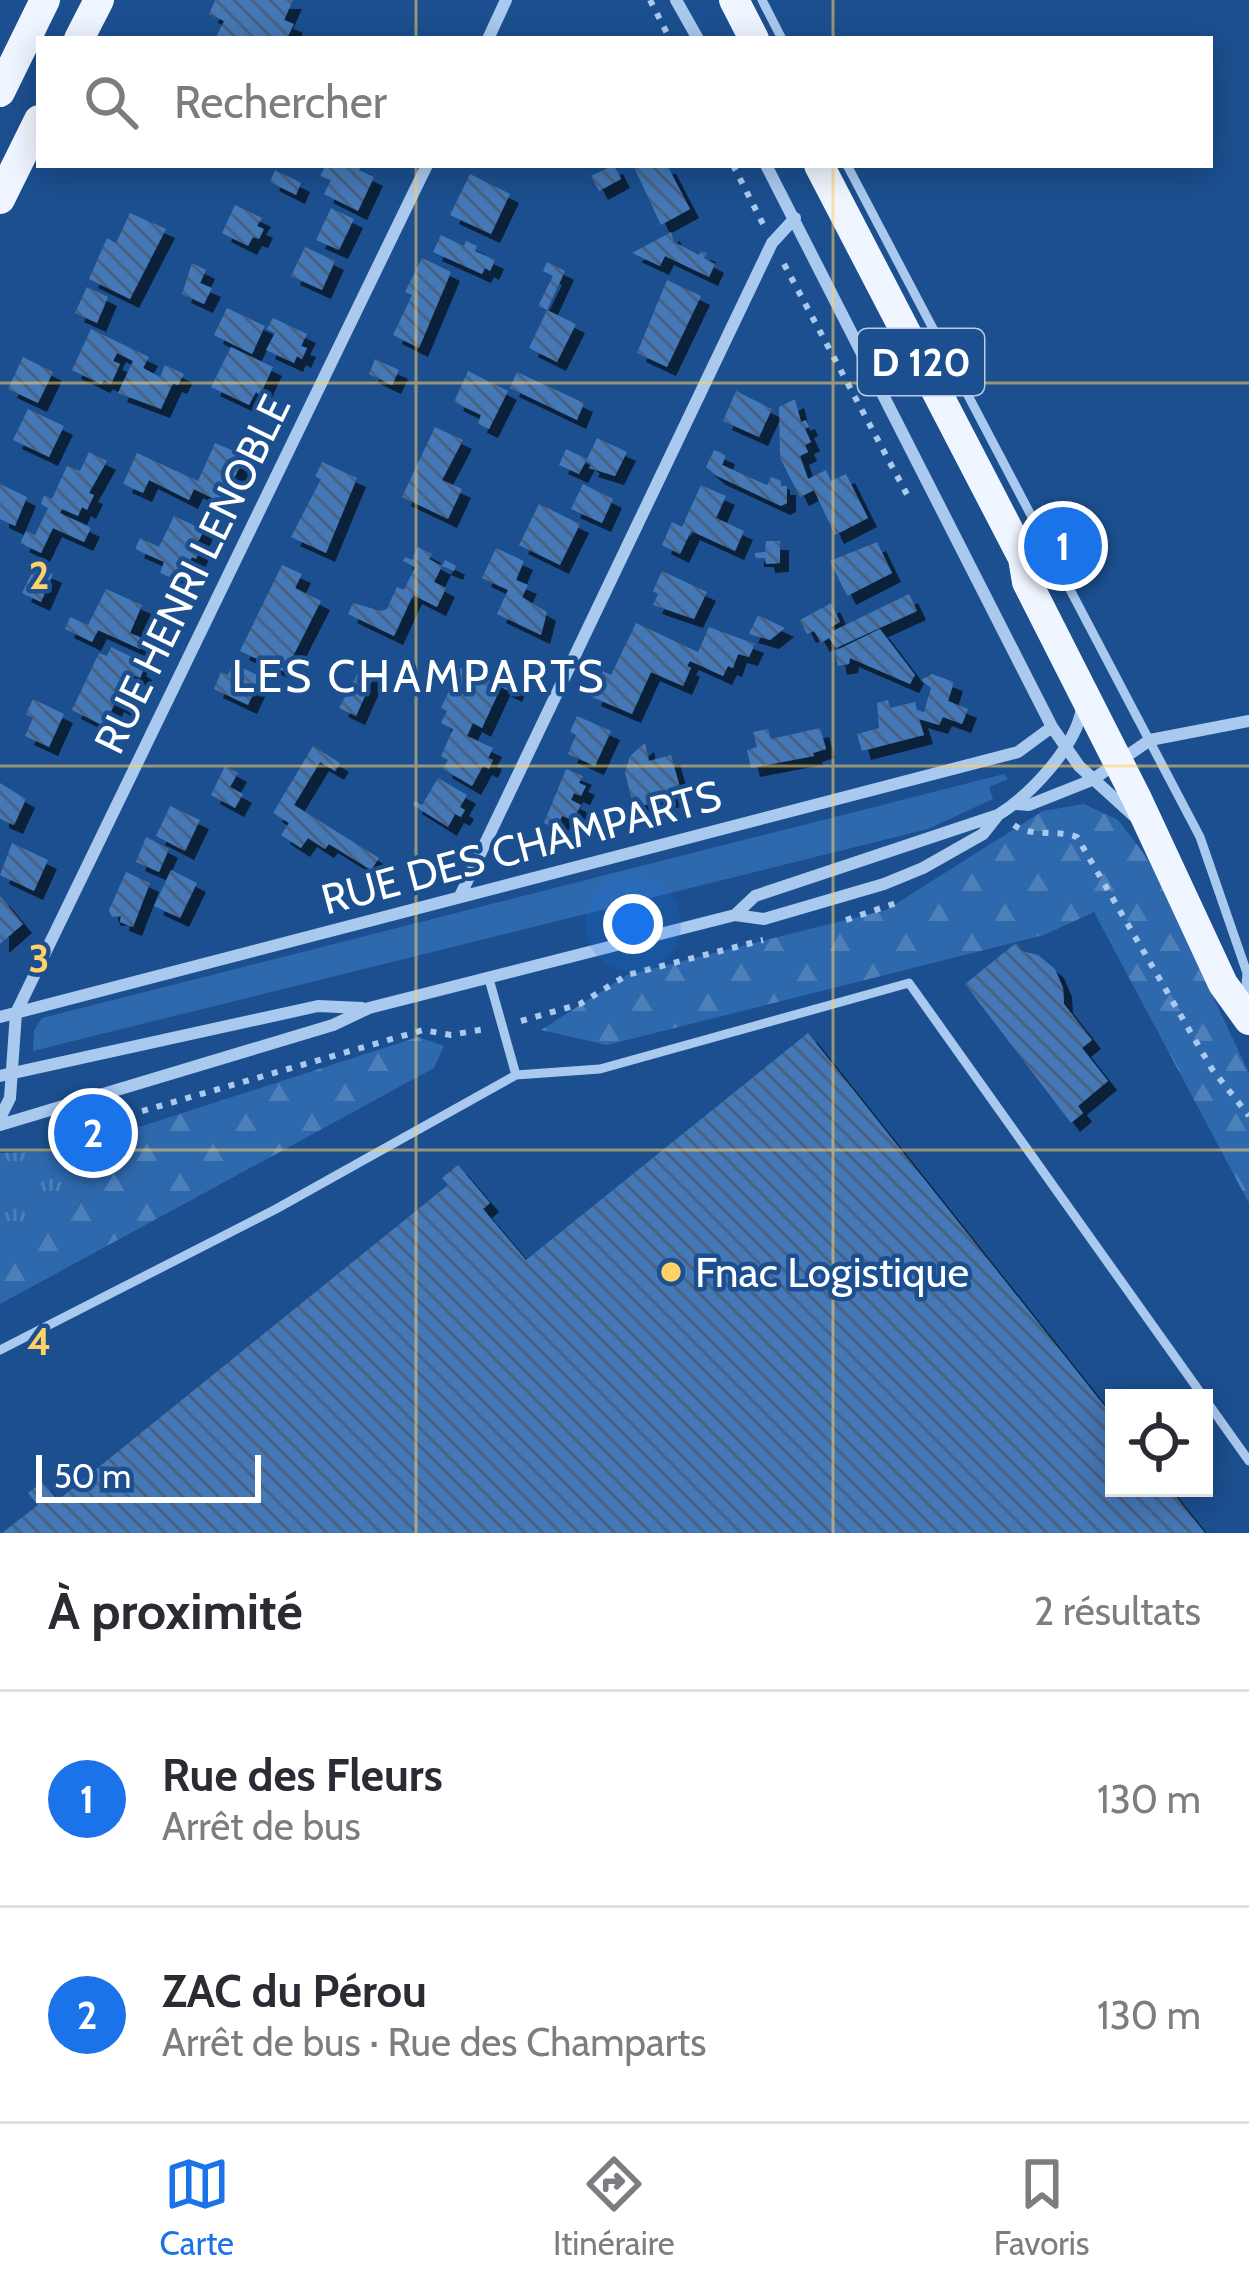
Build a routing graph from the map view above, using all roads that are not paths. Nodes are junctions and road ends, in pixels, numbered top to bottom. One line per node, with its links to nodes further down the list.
1 (45, 0): 12 (main road)
2 (98, 0): 7 (main road)
3 (506, 0): 8 (street)
4 (676, 0): 9 (street)
5 (734, 0): 10 (main road)
6 (762, 0): 11 (lane)
7 (80, 36)
8 (489, 36)
9 (696, 36)
10 (752, 36)
11 (780, 36)
12 (0, 92)
13 (36, 126): 18 (main road)
14 (426, 168): 34 (street, RUE HENRI LENOBLE)
15 (768, 168): 19 (street)
16 (821, 168): 20 (main road, D 120)
17 (848, 168): 25 (lane)
18 (0, 199)
19 (795, 218): 23 (street); 30 (street)
20 (1023, 558): 21 (main road); 25 (main road, D 120)
21 (1083, 694): 24 (street); 25 (main road)
22 (1249, 721): 25 (street)
23 (1052, 727): 24 (street); 30 (street, RUE DES CHAMPARTS)
24 (1066, 749): 26 (street); 27 (street)
25 (1133, 750): 26 (street); 29 (main road); 35 (main road, D 120)
26 (1092, 780): 27 (street); 29 (street)
27 (1016, 804): 28 (street)
28 (998, 815): 31 (street); 31 (street)
29 (1150, 827): 35 (main road)
30 (460, 896): 34 (street, RUE DES CHAMPARTS)
31 (735, 915): 32 (street)
32 (489, 979): 33 (street); 38 (lane)
33 (369, 1008): 37 (street); 39 (street)
34 (16, 1012): 36 (street, RUE DES CHAMPARTS); 37 (street)
35 (1246, 1014)
36 (0, 1017)
37 (7, 1075): 39 (street)
38 (516, 1075): 40 (lane); 41 (lane)
39 (0, 1122)
40 (0, 1350)
41 (1249, 1461)

